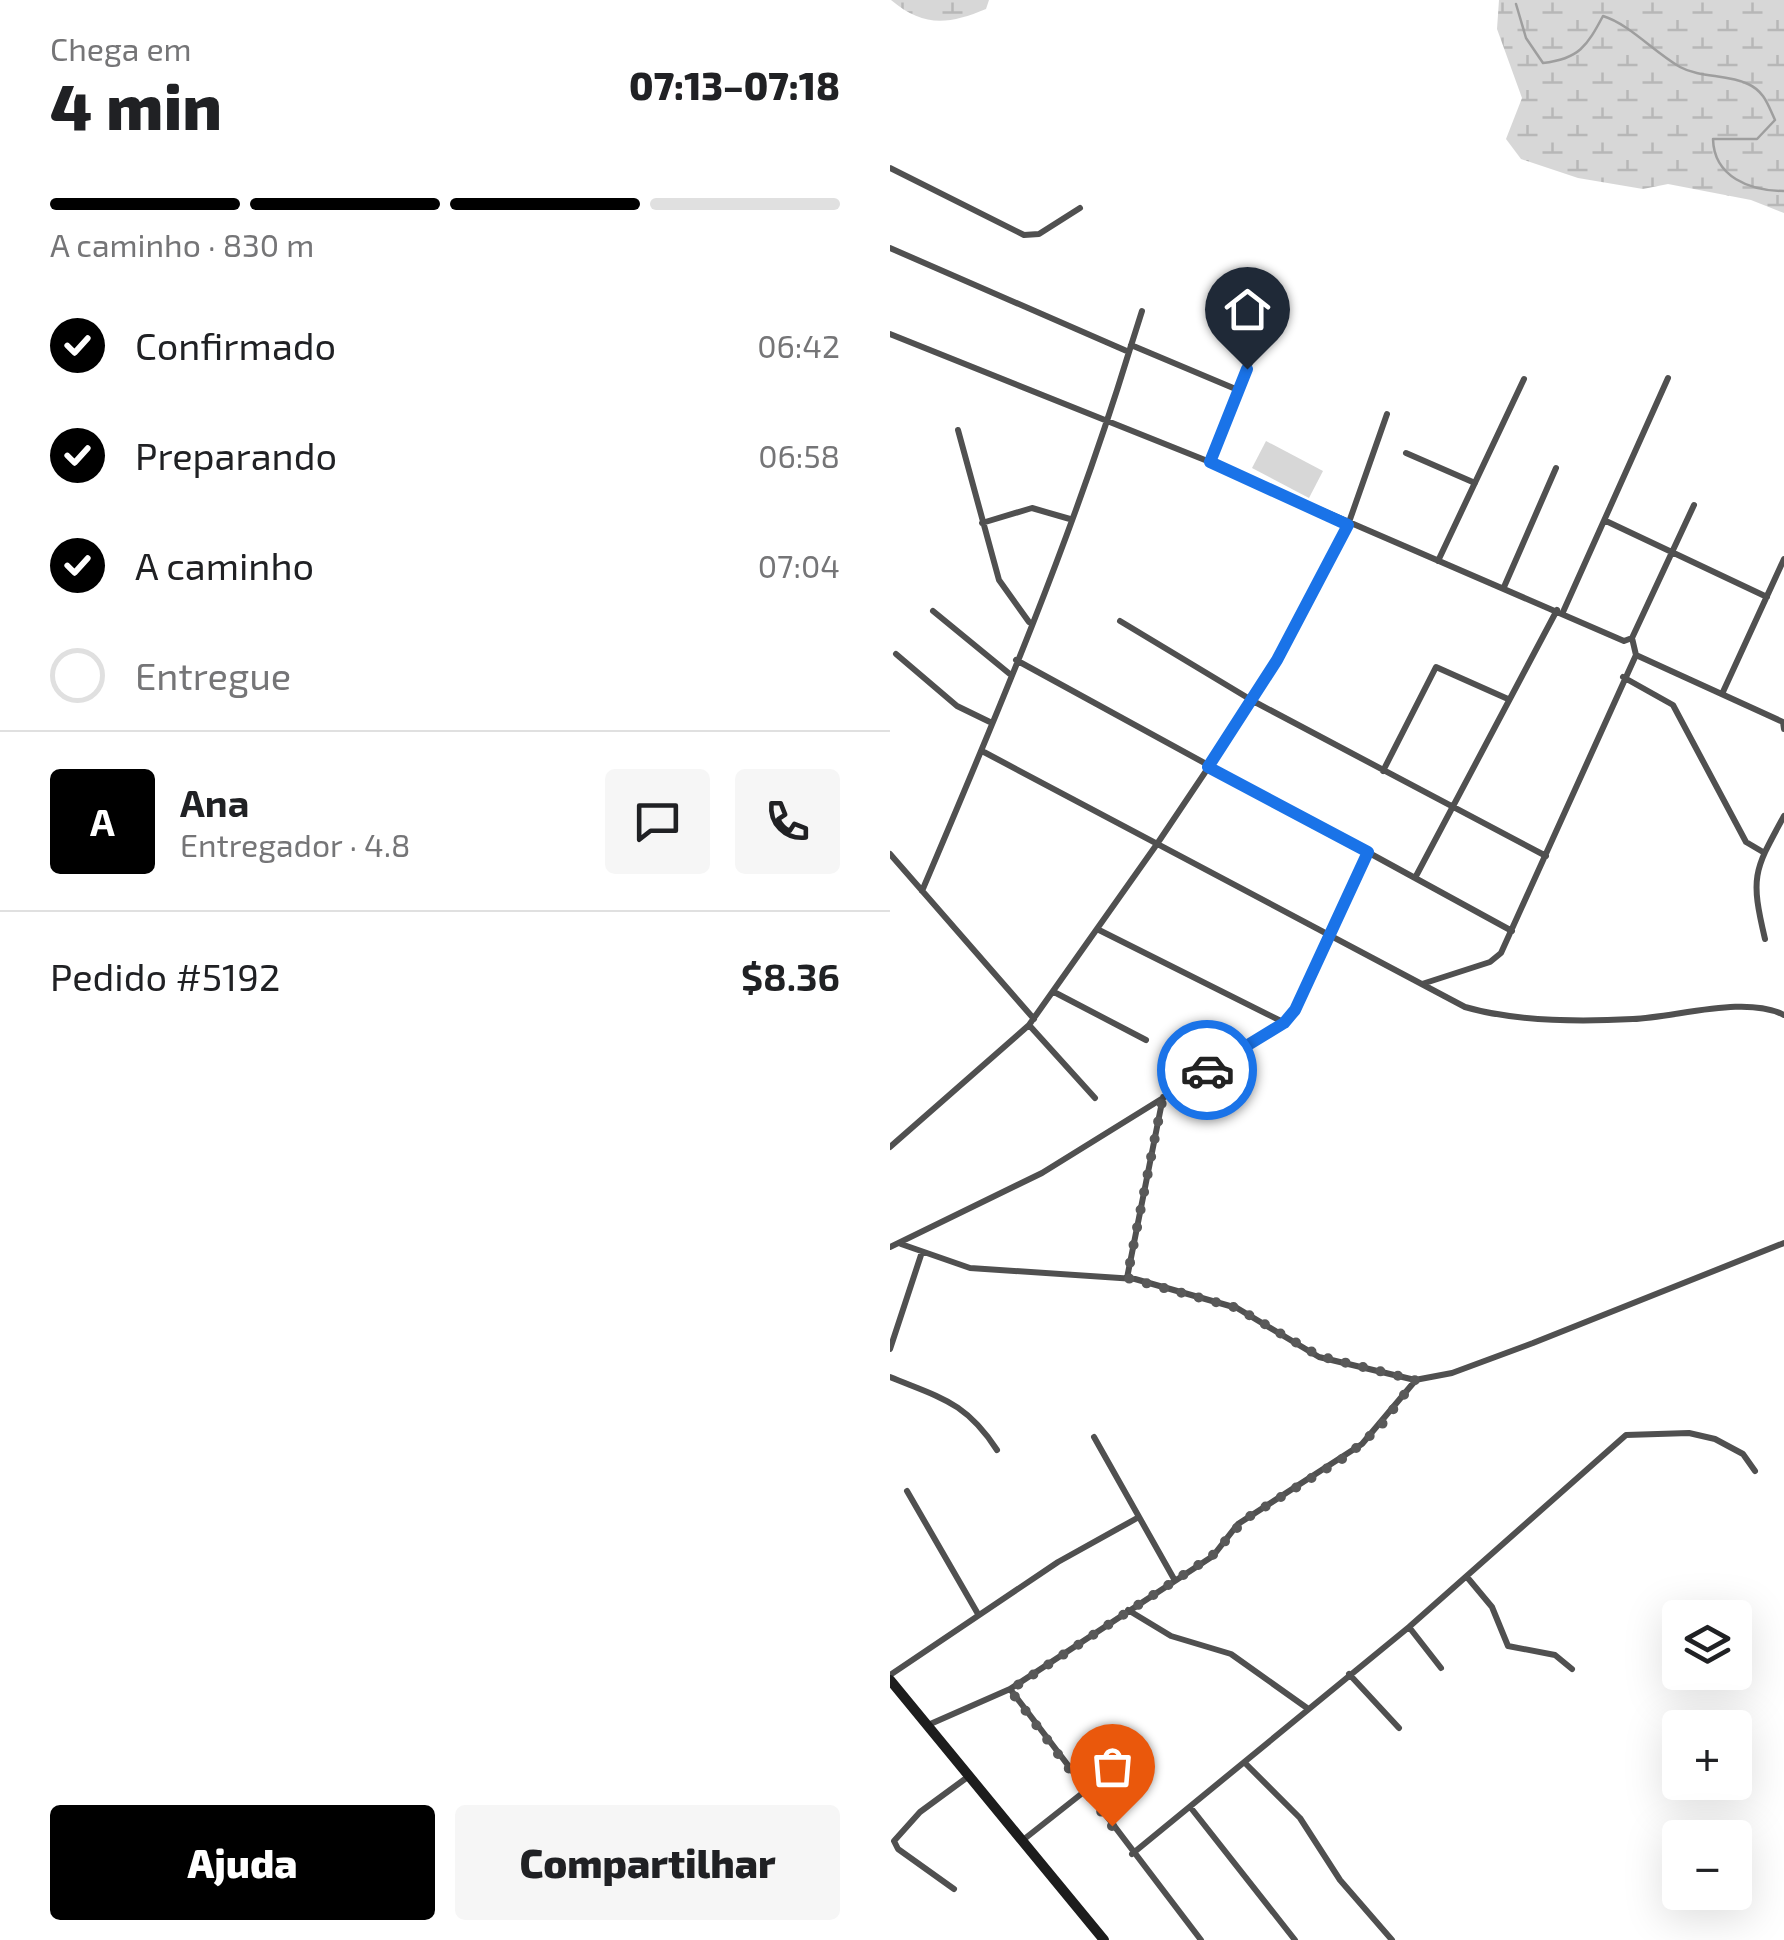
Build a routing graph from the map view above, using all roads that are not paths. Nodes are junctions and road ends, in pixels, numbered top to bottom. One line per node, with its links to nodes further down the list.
1 (890, 168): 2 (street)
2 (1080, 208)
3 (890, 248): 6 (street)
4 (1142, 310): 6 (street)
5 (890, 334): 12 (street)
6 (1130, 348): 10 (street); 12 (street)
7 (1256, 348): 10 (street)
8 (1524, 378): 17 (street)
9 (1668, 378): 20 (street)
10 (1238, 390): 15 (street)
11 (1387, 414): 22 (street)
12 (1108, 421): 15 (street); 19 (street)
13 (958, 430): 21 (street)
14 (1406, 453): 17 (street)
15 (1210, 462): 22 (street)
16 (1556, 468): 26 (street)
17 (1475, 482): 25 (street)
18 (1694, 504): 23 (street)
19 (1070, 518): 21 (street); 31 (street)
20 (1606, 521): 23 (street); 29 (street)
21 (982, 522): 31 (street)
22 (1348, 525): 25 (street); 40 (street)
23 (1670, 551): 27 (street); 32 (street)
24 (1784, 559): 27 (street)
25 (1438, 561): 26 (street)
26 (1504, 587): 29 (street)
27 (1766, 597): 38 (street)
28 (933, 611): 36 (street)
29 (1560, 611): 32 (street); 39 (street)
30 (1120, 621): 40 (street)
31 (1030, 623): 35 (street)
32 (1632, 638): 34 (street)
33 (896, 654): 41 (street)
34 (1636, 655): 37 (street); 38 (street)
35 (1016, 660): 36 (street); 44 (street)
36 (1010, 675): 41 (street)
37 (1623, 677): 50 (street); 52 (street)
38 (1722, 694): 42 (street)
39 (1508, 700): 45 (street); 46 (street)
40 (1254, 701): 44 (street); 45 (street)
41 (992, 723): 43 (street)
42 (1784, 724)
43 (982, 751): 48 (street); 54 (street)
44 (1208, 767): 48 (street); 49 (street)
45 (1382, 770): 46 (street)
46 (1451, 806): 52 (street); 53 (street)
47 (1784, 816): 50 (street)
48 (1157, 844): 55 (street); 57 (street)
49 (1368, 852): 53 (street); 57 (street)
50 (1764, 852): 58 (street)
51 (890, 854): 54 (street)
52 (1546, 856): 56 (street)
53 (1415, 878): 56 (street)
54 (922, 891): 62 (street)
55 (1097, 930): 60 (street); 63 (street)
56 (1512, 931): 59 (street)
57 (1327, 935): 59 (street); 63 (street)
58 (1764, 938)
59 (1421, 984): 61 (street)
60 (1054, 992): 62 (street); 64 (street)
61 (1784, 1015)
62 (1032, 1022): 66 (street); 67 (street)
63 (1284, 1023): 65 (street)
64 (1146, 1040)
65 (1163, 1097): 69 (street); 72 (street)
66 (1095, 1098)
67 (890, 1148)
68 (1784, 1243): 75 (street)
69 (901, 1244): 70 (street); 71 (street)
70 (890, 1247)
71 (922, 1252): 72 (street); 73 (street)
72 (1127, 1278): 75 (street)
73 (890, 1350)
74 (890, 1377): 77 (street)
75 (1415, 1380): 82 (street)
76 (1094, 1436): 80 (street)
77 (997, 1450)
78 (1755, 1471): 81 (street)
79 (907, 1491): 84 (street)
80 (1139, 1517): 82 (street); 84 (street)
81 (1467, 1577): 85 (street); 87 (street)
82 (1174, 1580): 83 (street)
83 (1128, 1610): 90 (street); 91 (street)
84 (978, 1614): 89 (street)
85 (1409, 1627): 86 (street); 88 (street)
86 (1441, 1668)
87 (1572, 1669)
88 (1349, 1674): 91 (street); 93 (street)
89 (890, 1677): 92 (main road)
90 (1010, 1690): 92 (street); 97 (street)
91 (1307, 1708): 95 (street)
92 (928, 1725): 96 (main road)
93 (1399, 1728)
94 (1146, 1755): 97 (street)
95 (1246, 1764): 98 (street); 105 (street)
96 (970, 1775): 99 (main road); 101 (street)
97 (1085, 1790): 99 (street); 100 (street)
98 (1191, 1808): 100 (street); 104 (street)
99 (1022, 1840): 102 (main road)
100 (1132, 1854): 103 (street)
101 (954, 1889)
102 (1104, 1940)
103 (1201, 1940)
104 (1295, 1940)
105 (1392, 1940)

